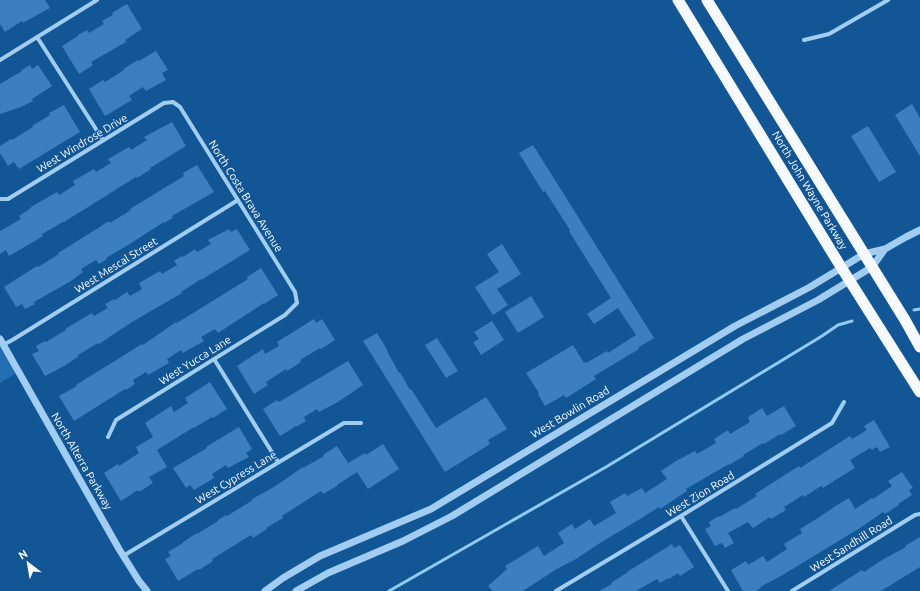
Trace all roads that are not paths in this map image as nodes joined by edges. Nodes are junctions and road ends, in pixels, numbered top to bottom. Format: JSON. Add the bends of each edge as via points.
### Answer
{"nodes":[{"id":1,"x":97,"y":0,"type":"edge"},
{"id":2,"x":678,"y":0,"type":"edge"},
{"id":3,"x":706,"y":0,"type":"edge"},
{"id":4,"x":888,"y":0,"type":"edge"},
{"id":5,"x":37,"y":37,"type":"junction"},
{"id":6,"x":804,"y":40,"type":"dead end"},
{"id":7,"x":0,"y":60,"type":"edge"},
{"id":8,"x":173,"y":102,"type":"joint"},
{"id":9,"x":103,"y":140,"type":"junction"},
{"id":10,"x":0,"y":199,"type":"edge"},
{"id":11,"x":238,"y":200,"type":"junction"},
{"id":12,"x":920,"y":230,"type":"edge"},
{"id":13,"x":885,"y":249,"type":"junction"},
{"id":14,"x":864,"y":254,"type":"junction"},
{"id":15,"x":842,"y":267,"type":"junction"},
{"id":16,"x":872,"y":267,"type":"junction"},
{"id":17,"x":850,"y":280,"type":"junction"},
{"id":18,"x":297,"y":303,"type":"joint"},
{"id":19,"x":2,"y":342,"type":"edge"},
{"id":20,"x":920,"y":347,"type":"edge"},
{"id":21,"x":214,"y":359,"type":"junction"},
{"id":22,"x":920,"y":392,"type":"edge"},
{"id":23,"x":844,"y":402,"type":"dead end"},
{"id":24,"x":361,"y":423,"type":"dead end"},
{"id":25,"x":108,"y":438,"type":"dead end"},
{"id":26,"x":278,"y":462,"type":"junction"},
{"id":27,"x":920,"y":514,"type":"edge"},
{"id":28,"x":681,"y":516,"type":"junction"},
{"id":29,"x":123,"y":556,"type":"junction"},
{"id":30,"x":148,"y":591,"type":"edge"},
{"id":31,"x":265,"y":591,"type":"edge"},
{"id":32,"x":296,"y":591,"type":"edge"},
{"id":33,"x":556,"y":591,"type":"edge"},
{"id":34,"x":728,"y":591,"type":"edge"},
{"id":35,"x":792,"y":591,"type":"edge"}],
"edges":[{"from":1,"to":5,"type":"street"},
{"from":2,"to":15,"type":"highway","name":"North John Wayne Parkway"},
{"from":3,"to":14,"type":"highway","name":"North John Wayne Parkway"},
{"from":4,"to":6,"type":"street","via":[[829,34]]},
{"from":5,"to":7,"type":"street"},
{"from":5,"to":9,"type":"street"},
{"from":8,"to":9,"type":"street","name":"West Windrose Drive","via":[[164,103]]},
{"from":8,"to":11,"type":"street","name":"North Costa Brava Avenue","via":[[180,107]]},
{"from":9,"to":10,"type":"street","name":"West Windrose Drive","via":[[8,199]]},
{"from":11,"to":18,"type":"street","name":"North Costa Brava Avenue","via":[[295,292]]},
{"from":11,"to":19,"type":"street","name":"West Mescal Street","via":[[14,339]]},
{"from":12,"to":13,"type":"street","name":"West Bowlin Road"},
{"from":13,"to":14,"type":"street","name":"West Bowlin Road"},
{"from":13,"to":16,"type":"street","name":"West Bowlin Road"},
{"from":14,"to":15,"type":"street","name":"West Bowlin Road"},
{"from":14,"to":16,"type":"highway","name":"North John Wayne Parkway"},
{"from":15,"to":17,"type":"highway","name":"North John Wayne Parkway"},
{"from":15,"to":31,"type":"street","name":"West Bowlin Road","via":[[810,287],[735,326],[431,509],[320,556]]},
{"from":16,"to":17,"type":"street","name":"West Bowlin Road"},
{"from":16,"to":20,"type":"highway","name":"North John Wayne Parkway"},
{"from":17,"to":22,"type":"highway","name":"North John Wayne Parkway"},
{"from":17,"to":32,"type":"street","name":"West Bowlin Road","via":[[818,300],[743,339],[452,516],[404,542],[328,573]]},
{"from":18,"to":21,"type":"street","name":"West Yucca Lane","via":[[285,315]]},
{"from":19,"to":29,"type":"street","name":"North Alterra Parkway"},
{"from":21,"to":25,"type":"street","name":"West Yucca Lane","via":[[116,420]]},
{"from":21,"to":26,"type":"street"},
{"from":23,"to":28,"type":"street","name":"West Zion Road","via":[[832,423]]},
{"from":24,"to":26,"type":"street","name":"West Cypress Lane","via":[[344,423]]},
{"from":26,"to":29,"type":"street","name":"West Cypress Lane"},
{"from":27,"to":35,"type":"street","name":"West Sandhill Road"},
{"from":28,"to":33,"type":"street","name":"West Zion Road"},
{"from":28,"to":34,"type":"street"},
{"from":29,"to":30,"type":"street","name":"North Alterra Parkway"}]}
